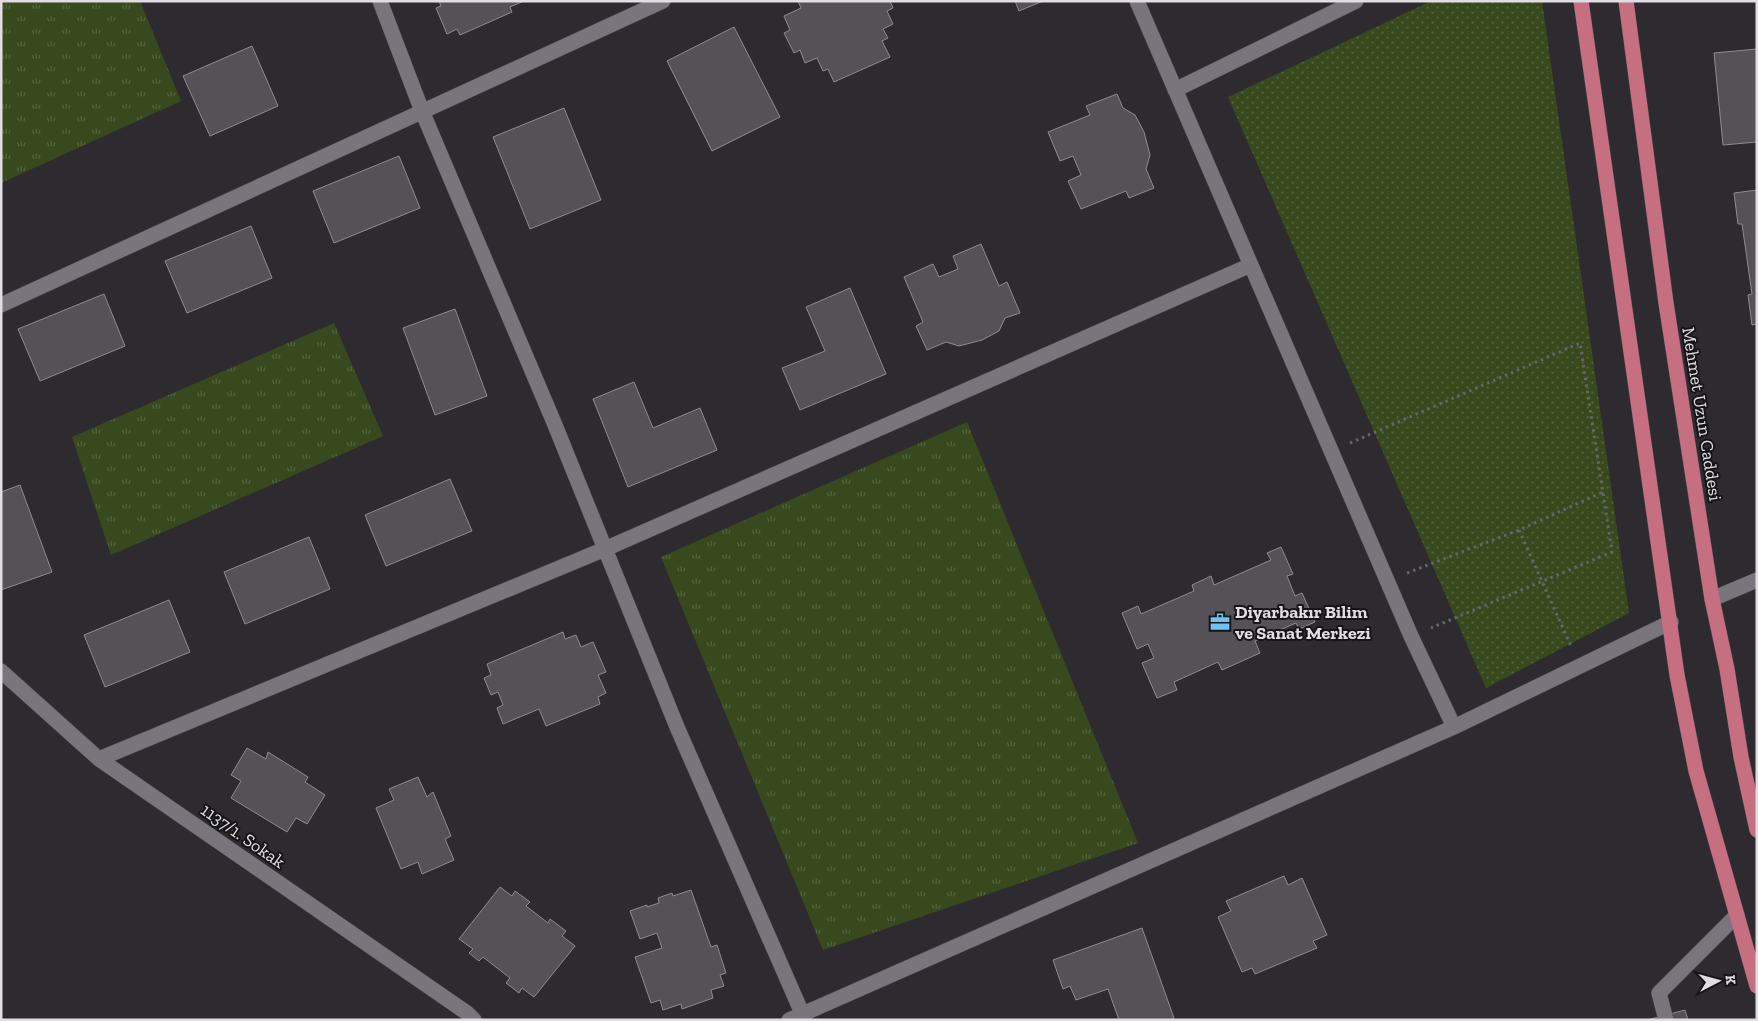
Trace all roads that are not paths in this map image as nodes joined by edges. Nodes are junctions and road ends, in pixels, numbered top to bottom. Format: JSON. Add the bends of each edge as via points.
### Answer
{"nodes":[{"id":1,"x":380,"y":1,"type":"edge"},
{"id":2,"x":663,"y":1,"type":"edge"},
{"id":3,"x":1137,"y":1,"type":"edge"},
{"id":4,"x":1356,"y":1,"type":"edge"},
{"id":5,"x":1581,"y":1,"type":"edge"},
{"id":6,"x":1626,"y":1,"type":"edge"},
{"id":7,"x":1175,"y":90,"type":"junction"},
{"id":8,"x":422,"y":111,"type":"junction"},
{"id":9,"x":1251,"y":265,"type":"junction"},
{"id":10,"x":1,"y":305,"type":"edge"},
{"id":11,"x":605,"y":549,"type":"junction"},
{"id":12,"x":1757,"y":580,"type":"edge"},
{"id":13,"x":1712,"y":598,"type":"junction"},
{"id":14,"x":1671,"y":622,"type":"junction"},
{"id":15,"x":1,"y":671,"type":"edge"},
{"id":16,"x":1454,"y":727,"type":"junction"},
{"id":17,"x":99,"y":759,"type":"junction"},
{"id":18,"x":1757,"y":830,"type":"edge"},
{"id":19,"x":1737,"y":915,"type":"junction"},
{"id":20,"x":1757,"y":986,"type":"edge"},
{"id":21,"x":799,"y":1018,"type":"edge"},
{"id":22,"x":474,"y":1020,"type":"edge"},
{"id":23,"x":1666,"y":1020,"type":"edge"}],
"edges":[{"from":1,"to":8,"type":"street"},
{"from":2,"to":8,"type":"street"},
{"from":3,"to":7,"type":"street"},
{"from":4,"to":7,"type":"street"},
{"from":5,"to":14,"type":"main road"},
{"from":6,"to":13,"type":"main road","name":"Mehmet Uzun Caddesi","via":[[1666,303]]},
{"from":7,"to":9,"type":"street"},
{"from":8,"to":10,"type":"street"},
{"from":8,"to":11,"type":"street"},
{"from":9,"to":11,"type":"street"},
{"from":9,"to":16,"type":"street","via":[[1411,636]]},
{"from":11,"to":17,"type":"street"},
{"from":11,"to":21,"type":"street"},
{"from":12,"to":13,"type":"street"},
{"from":13,"to":18,"type":"main road","name":"Mehmet Uzun Caddesi"},
{"from":14,"to":16,"type":"street"},
{"from":14,"to":19,"type":"main road","via":[[1677,675],[1696,771]]},
{"from":15,"to":17,"type":"street","name":"1137/1. Sokak"},
{"from":16,"to":21,"type":"street"},
{"from":17,"to":22,"type":"street","name":"1137/1. Sokak"},
{"from":19,"to":20,"type":"main road"},
{"from":19,"to":23,"type":"street","via":[[1659,993]]}]}
